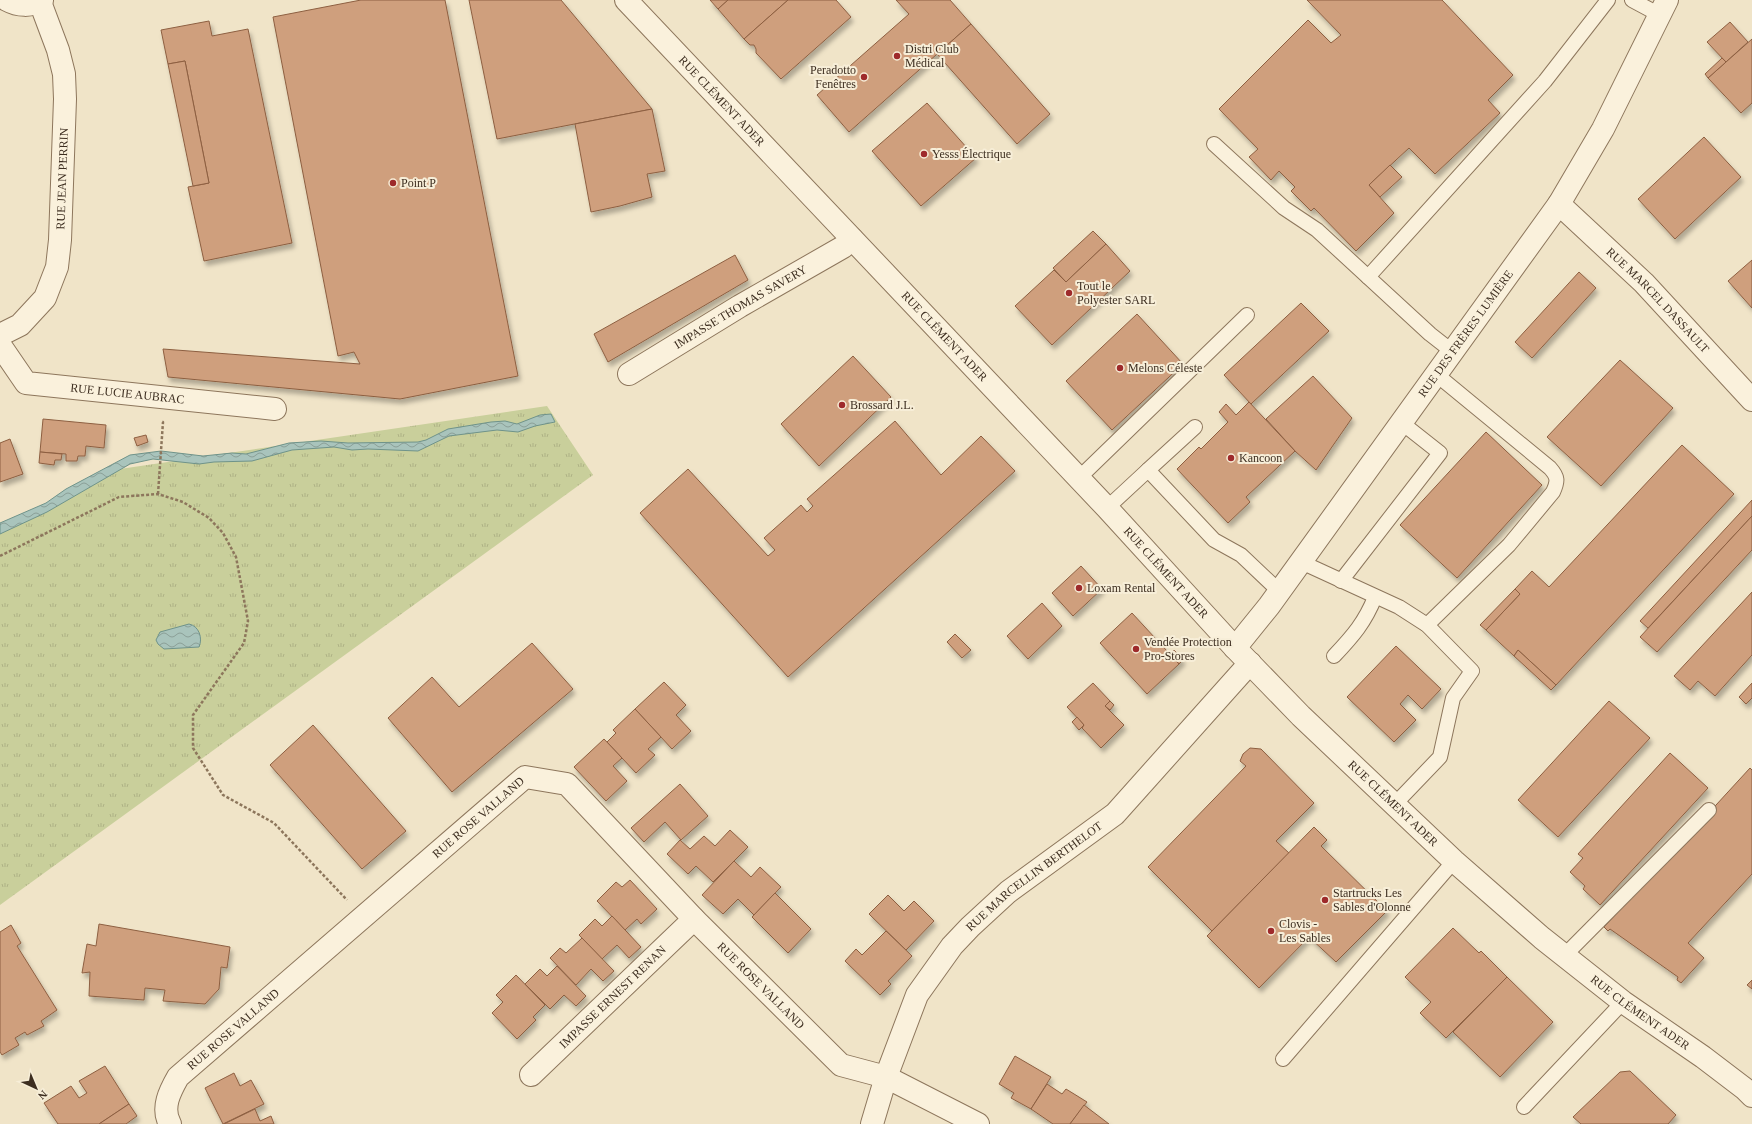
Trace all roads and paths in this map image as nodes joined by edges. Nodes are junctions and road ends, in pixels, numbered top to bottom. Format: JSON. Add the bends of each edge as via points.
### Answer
{"nodes":[{"id":1,"x":7,"y":0,"type":"edge"},
{"id":2,"x":626,"y":0,"type":"edge"},
{"id":3,"x":1608,"y":0,"type":"edge"},
{"id":4,"x":1632,"y":0,"type":"edge"},
{"id":5,"x":41,"y":1,"type":"edge"},
{"id":6,"x":1663,"y":8,"type":"edge"},
{"id":7,"x":1214,"y":144,"type":"dead end"},
{"id":8,"x":1559,"y":204,"type":"junction"},
{"id":9,"x":852,"y":239,"type":"junction"},
{"id":10,"x":1368,"y":277,"type":"junction"},
{"id":11,"x":1247,"y":315,"type":"dead end"},
{"id":12,"x":0,"y":335,"type":"edge"},
{"id":13,"x":0,"y":345,"type":"edge"},
{"id":14,"x":1453,"y":352,"type":"junction"},
{"id":15,"x":629,"y":374,"type":"dead end"},
{"id":16,"x":1437,"y":375,"type":"junction"},
{"id":17,"x":1752,"y":400,"type":"edge"},
{"id":18,"x":275,"y":409,"type":"dead end"},
{"id":19,"x":1402,"y":423,"type":"junction"},
{"id":20,"x":1195,"y":427,"type":"dead end"},
{"id":21,"x":162,"y":444,"type":"dead end"},
{"id":22,"x":1148,"y":470,"type":"junction"},
{"id":23,"x":1079,"y":478,"type":"junction"},
{"id":24,"x":158,"y":494,"type":"junction"},
{"id":25,"x":1107,"y":508,"type":"junction"},
{"id":26,"x":0,"y":556,"type":"edge"},
{"id":27,"x":1301,"y":562,"type":"junction"},
{"id":28,"x":1340,"y":581,"type":"junction"},
{"id":29,"x":1280,"y":592,"type":"junction"},
{"id":30,"x":1375,"y":596,"type":"junction"},
{"id":31,"x":1427,"y":625,"type":"junction"},
{"id":32,"x":1242,"y":656,"type":"junction"},
{"id":33,"x":1334,"y":656,"type":"dead end"},
{"id":34,"x":1395,"y":804,"type":"junction"},
{"id":35,"x":1709,"y":810,"type":"dead end"},
{"id":36,"x":1454,"y":861,"type":"junction"},
{"id":37,"x":363,"y":917,"type":"junction"},
{"id":38,"x":694,"y":919,"type":"junction"},
{"id":39,"x":1564,"y":956,"type":"junction"},
{"id":40,"x":1623,"y":1002,"type":"junction"},
{"id":41,"x":1283,"y":1059,"type":"dead end"},
{"id":42,"x":531,"y":1075,"type":"dead end"},
{"id":43,"x":886,"y":1077,"type":"junction"},
{"id":44,"x":1750,"y":1089,"type":"edge"},
{"id":45,"x":1524,"y":1107,"type":"dead end"},
{"id":46,"x":170,"y":1124,"type":"edge"},
{"id":47,"x":872,"y":1124,"type":"edge"},
{"id":48,"x":978,"y":1124,"type":"edge"}],
"edges":[{"from":1,"to":5,"type":"street","via":[[19,5]]},
{"from":2,"to":9,"type":"street","name":"RUE CLÉMENT ADER"},
{"from":3,"to":10,"type":"lane","via":[[1545,81]]},
{"from":4,"to":6,"type":"lane"},
{"from":5,"to":12,"type":"street","name":"RUE JEAN PERRIN","via":[[64,74],[57,267],[45,298],[20,325]]},
{"from":6,"to":8,"type":"street","name":"RUE DES FRÈRES LUMIÈRE","via":[[1603,129]]},
{"from":7,"to":10,"type":"lane","via":[[1284,208],[1317,230]]},
{"from":8,"to":14,"type":"street","name":"RUE DES FRÈRES LUMIÈRE"},
{"from":8,"to":17,"type":"street","name":"RUE MARCEL DASSAULT","via":[[1644,283]]},
{"from":9,"to":15,"type":"street","name":"IMPASSE THOMAS SAVERY","via":[[843,248],[740,306]]},
{"from":9,"to":23,"type":"street","name":"RUE CLÉMENT ADER"},
{"from":10,"to":14,"type":"lane"},
{"from":11,"to":23,"type":"lane"},
{"from":13,"to":18,"type":"street","name":"RUE LUCIE AUBRAC","via":[[26,383]]},
{"from":14,"to":16,"type":"street","name":"RUE DES FRÈRES LUMIÈRE"},
{"from":16,"to":19,"type":"street","name":"RUE DES FRÈRES LUMIÈRE"},
{"from":16,"to":31,"type":"lane","via":[[1550,468],[1557,483],[1553,492],[1509,544]]},
{"from":19,"to":27,"type":"street","name":"RUE DES FRÈRES LUMIÈRE"},
{"from":19,"to":28,"type":"lane","via":[[1440,453]]},
{"from":20,"to":22,"type":"lane"},
{"from":21,"to":24,"type":"path"},
{"from":22,"to":25,"type":"lane"},
{"from":22,"to":29,"type":"lane","via":[[1214,540],[1241,555]]},
{"from":23,"to":25,"type":"street","name":"RUE CLÉMENT ADER"},
{"from":24,"to":26,"type":"path","via":[[119,497]]},
{"from":24,"to":37,"type":"path","via":[[183,502],[210,518],[223,533],[236,557],[248,615],[244,643],[193,715],[193,748],[223,795],[274,823]]},
{"from":25,"to":32,"type":"street","name":"RUE CLÉMENT ADER"},
{"from":27,"to":28,"type":"lane"},
{"from":27,"to":29,"type":"street","name":"RUE DES FRÈRES LUMIÈRE"},
{"from":28,"to":30,"type":"lane"},
{"from":29,"to":32,"type":"street","name":"RUE DES FRÈRES LUMIÈRE"},
{"from":30,"to":31,"type":"lane"},
{"from":30,"to":33,"type":"lane","via":[[1368,615],[1356,633]]},
{"from":31,"to":34,"type":"lane","via":[[1472,671],[1453,698],[1440,757]]},
{"from":32,"to":34,"type":"street","name":"RUE CLÉMENT ADER","via":[[1301,716]]},
{"from":32,"to":43,"type":"street","name":"RUE MARCELLIN BERTHELOT","via":[[1138,791],[1115,814],[1008,892],[952,946],[917,995]]},
{"from":34,"to":36,"type":"street","name":"RUE CLÉMENT ADER"},
{"from":35,"to":39,"type":"lane"},
{"from":36,"to":39,"type":"street","name":"RUE CLÉMENT ADER"},
{"from":36,"to":41,"type":"lane"},
{"from":37,"to":38,"type":"street","name":"RUE ROSE VALLAND","via":[[525,777],[567,784]]},
{"from":37,"to":46,"type":"street","name":"RUE ROSE VALLAND","via":[[178,1077],[168,1094],[166,1116]]},
{"from":38,"to":42,"type":"street","name":"IMPASSE ERNEST RENAN"},
{"from":38,"to":43,"type":"street","name":"RUE ROSE VALLAND","via":[[841,1065]]},
{"from":39,"to":40,"type":"street","name":"RUE CLÉMENT ADER"},
{"from":40,"to":44,"type":"street","name":"RUE CLÉMENT ADER"},
{"from":40,"to":45,"type":"lane"},
{"from":43,"to":47,"type":"street","name":"RUE MARCELLIN BERTHELOT"},
{"from":43,"to":48,"type":"street","name":"RUE ROSE VALLAND"}]}
